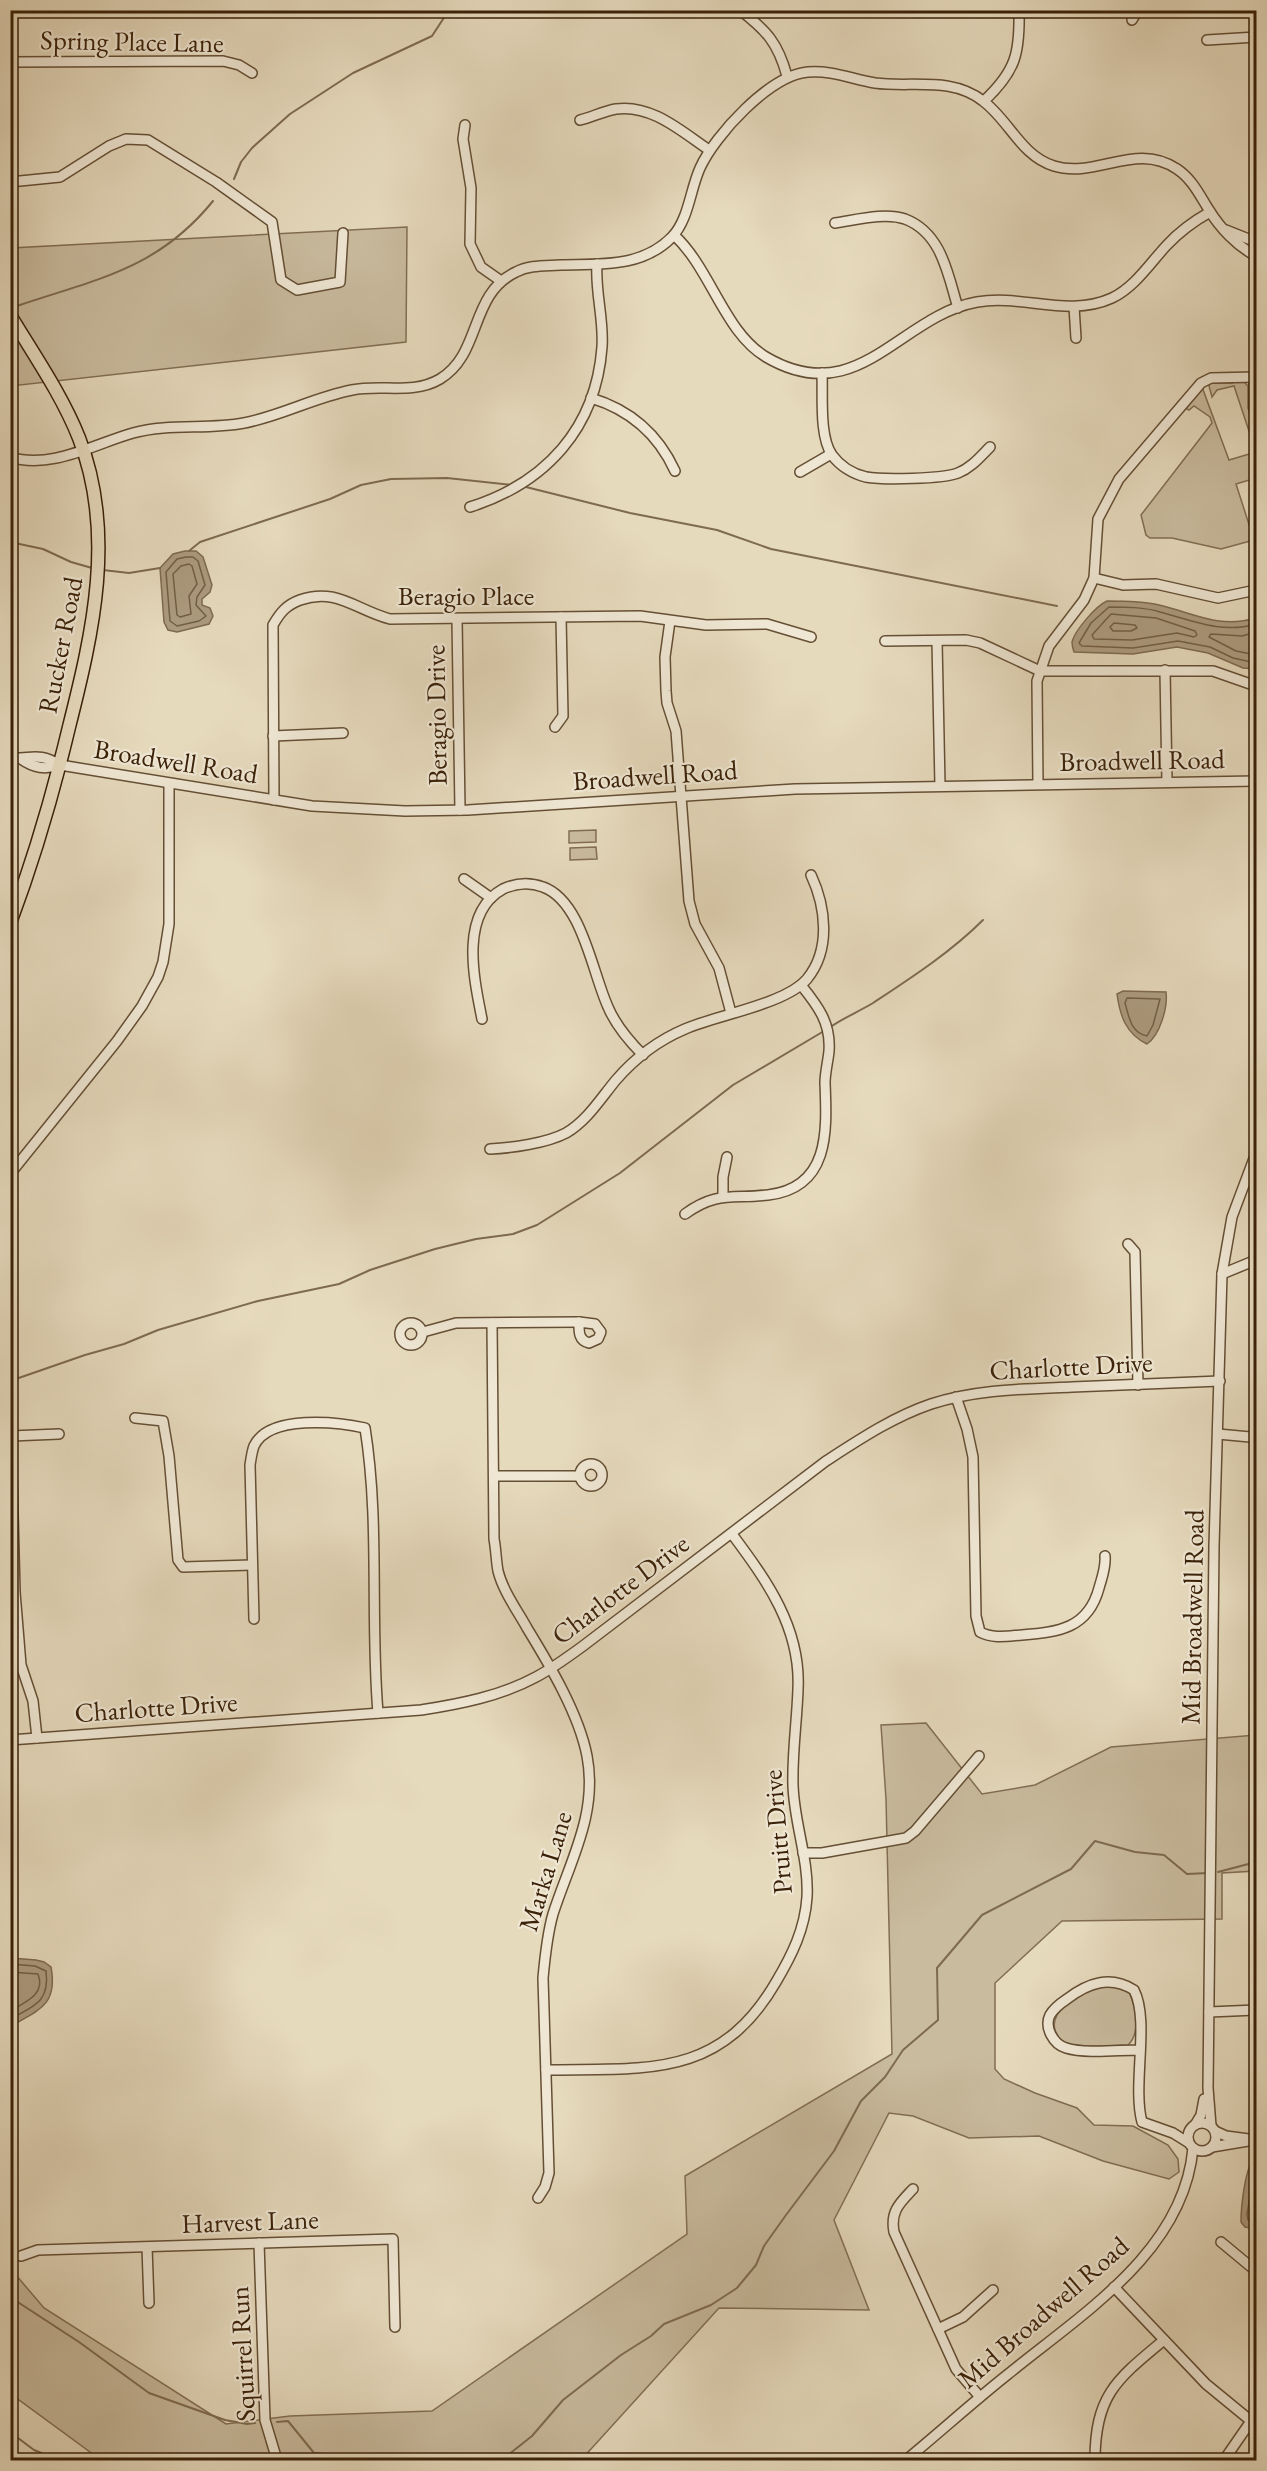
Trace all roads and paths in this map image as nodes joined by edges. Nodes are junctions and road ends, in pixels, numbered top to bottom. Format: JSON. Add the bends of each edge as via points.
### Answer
{"nodes":[{"id":1,"x":740,"y":10,"type":"edge"},
{"id":2,"x":1018,"y":10,"type":"edge"},
{"id":3,"x":1138,"y":10,"type":"edge"},
{"id":4,"x":1132,"y":20,"type":"dead end"},
{"id":5,"x":1257,"y":37,"type":"edge"},
{"id":6,"x":1207,"y":40,"type":"dead end"},
{"id":7,"x":10,"y":62,"type":"edge"},
{"id":8,"x":252,"y":73,"type":"dead end"},
{"id":9,"x":787,"y":76,"type":"junction"},
{"id":10,"x":984,"y":101,"type":"junction"},
{"id":11,"x":580,"y":120,"type":"dead end"},
{"id":12,"x":465,"y":125,"type":"dead end"},
{"id":13,"x":709,"y":150,"type":"junction"},
{"id":14,"x":10,"y":182,"type":"edge"},
{"id":15,"x":1210,"y":212,"type":"junction"},
{"id":16,"x":835,"y":223,"type":"dead end"},
{"id":17,"x":1226,"y":230,"type":"junction"},
{"id":18,"x":343,"y":233,"type":"dead end"},
{"id":19,"x":674,"y":236,"type":"junction"},
{"id":20,"x":1257,"y":242,"type":"edge"},
{"id":21,"x":1257,"y":255,"type":"edge"},
{"id":22,"x":597,"y":264,"type":"junction"},
{"id":23,"x":501,"y":281,"type":"junction"},
{"id":24,"x":1074,"y":307,"type":"junction"},
{"id":25,"x":958,"y":308,"type":"junction"},
{"id":26,"x":10,"y":315,"type":"edge"},
{"id":27,"x":1076,"y":338,"type":"dead end"},
{"id":28,"x":822,"y":374,"type":"junction"},
{"id":29,"x":1255,"y":377,"type":"edge"},
{"id":30,"x":591,"y":398,"type":"junction"},
{"id":31,"x":1257,"y":417,"type":"edge"},
{"id":32,"x":990,"y":447,"type":"dead end"},
{"id":33,"x":83,"y":449,"type":"junction"},
{"id":34,"x":831,"y":454,"type":"junction"},
{"id":35,"x":10,"y":457,"type":"edge"},
{"id":36,"x":675,"y":471,"type":"dead end"},
{"id":37,"x":800,"y":472,"type":"dead end"},
{"id":38,"x":470,"y":507,"type":"dead end"},
{"id":39,"x":1094,"y":578,"type":"junction"},
{"id":40,"x":1257,"y":590,"type":"edge"},
{"id":41,"x":561,"y":617,"type":"junction"},
{"id":42,"x":457,"y":619,"type":"junction"},
{"id":43,"x":670,"y":621,"type":"junction"},
{"id":44,"x":811,"y":637,"type":"dead end"},
{"id":45,"x":885,"y":641,"type":"dead end"},
{"id":46,"x":937,"y":641,"type":"junction"},
{"id":47,"x":1165,"y":670,"type":"junction"},
{"id":48,"x":1040,"y":672,"type":"junction"},
{"id":49,"x":1257,"y":686,"type":"edge"},
{"id":50,"x":555,"y":727,"type":"dead end"},
{"id":51,"x":343,"y":733,"type":"dead end"},
{"id":52,"x":273,"y":736,"type":"junction"},
{"id":53,"x":10,"y":759,"type":"edge"},
{"id":54,"x":60,"y":765,"type":"junction"},
{"id":55,"x":1257,"y":781,"type":"edge"},
{"id":56,"x":1167,"y":782,"type":"junction"},
{"id":57,"x":169,"y":784,"type":"junction"},
{"id":58,"x":1038,"y":784,"type":"junction"},
{"id":59,"x":940,"y":786,"type":"junction"},
{"id":60,"x":681,"y":796,"type":"junction"},
{"id":61,"x":274,"y":800,"type":"junction"},
{"id":62,"x":460,"y":810,"type":"junction"},
{"id":63,"x":811,"y":875,"type":"dead end"},
{"id":64,"x":464,"y":879,"type":"dead end"},
{"id":65,"x":491,"y":898,"type":"junction"},
{"id":66,"x":10,"y":923,"type":"edge"},
{"id":67,"x":801,"y":985,"type":"junction"},
{"id":68,"x":731,"y":1013,"type":"junction"},
{"id":69,"x":482,"y":1018,"type":"dead end"},
{"id":70,"x":643,"y":1055,"type":"junction"},
{"id":71,"x":490,"y":1149,"type":"dead end"},
{"id":72,"x":1257,"y":1153,"type":"edge"},
{"id":73,"x":727,"y":1157,"type":"dead end"},
{"id":74,"x":10,"y":1174,"type":"edge"},
{"id":75,"x":723,"y":1197,"type":"junction"},
{"id":76,"x":685,"y":1214,"type":"dead end"},
{"id":77,"x":1128,"y":1244,"type":"dead end"},
{"id":78,"x":1257,"y":1260,"type":"edge"},
{"id":79,"x":1222,"y":1274,"type":"junction"},
{"id":80,"x":579,"y":1322,"type":"dead end"},
{"id":81,"x":492,"y":1323,"type":"junction"},
{"id":82,"x":423,"y":1332,"type":"dead end"},
{"id":83,"x":1220,"y":1381,"type":"junction"},
{"id":84,"x":1138,"y":1384,"type":"junction"},
{"id":85,"x":956,"y":1397,"type":"junction"},
{"id":86,"x":135,"y":1418,"type":"dead end"},
{"id":87,"x":59,"y":1434,"type":"dead end"},
{"id":88,"x":1218,"y":1434,"type":"junction"},
{"id":89,"x":1257,"y":1441,"type":"edge"},
{"id":90,"x":494,"y":1476,"type":"junction"},
{"id":91,"x":580,"y":1476,"type":"dead end"},
{"id":92,"x":732,"y":1534,"type":"junction"},
{"id":93,"x":1105,"y":1556,"type":"dead end"},
{"id":94,"x":252,"y":1565,"type":"junction"},
{"id":95,"x":13,"y":1592,"type":"edge"},
{"id":96,"x":254,"y":1619,"type":"dead end"},
{"id":97,"x":549,"y":1669,"type":"junction"},
{"id":98,"x":378,"y":1713,"type":"junction"},
{"id":99,"x":37,"y":1738,"type":"junction"},
{"id":100,"x":10,"y":1740,"type":"edge"},
{"id":101,"x":979,"y":1756,"type":"dead end"},
{"id":102,"x":803,"y":1853,"type":"junction"},
{"id":103,"x":1257,"y":2010,"type":"edge"},
{"id":104,"x":1209,"y":2012,"type":"junction"},
{"id":105,"x":1139,"y":2050,"type":"junction"},
{"id":106,"x":546,"y":2070,"type":"junction"},
{"id":107,"x":1208,"y":2088,"type":"junction"},
{"id":108,"x":1193,"y":2127,"type":"junction"},
{"id":109,"x":1213,"y":2129,"type":"junction"},
{"id":110,"x":1173,"y":2133,"type":"junction"},
{"id":111,"x":1254,"y":2140,"type":"edge"},
{"id":112,"x":1191,"y":2145,"type":"junction"},
{"id":113,"x":1208,"y":2149,"type":"junction"},
{"id":114,"x":1187,"y":2180,"type":"junction"},
{"id":115,"x":914,"y":2189,"type":"dead end"},
{"id":116,"x":538,"y":2198,"type":"dead end"},
{"id":117,"x":1221,"y":2242,"type":"dead end"},
{"id":118,"x":259,"y":2243,"type":"junction"},
{"id":119,"x":147,"y":2247,"type":"junction"},
{"id":120,"x":21,"y":2256,"type":"dead end"},
{"id":121,"x":1257,"y":2271,"type":"edge"},
{"id":122,"x":1114,"y":2287,"type":"junction"},
{"id":123,"x":993,"y":2290,"type":"dead end"},
{"id":124,"x":149,"y":2303,"type":"dead end"},
{"id":125,"x":395,"y":2327,"type":"dead end"},
{"id":126,"x":938,"y":2329,"type":"junction"},
{"id":127,"x":1164,"y":2340,"type":"junction"},
{"id":128,"x":980,"y":2397,"type":"junction"},
{"id":129,"x":1254,"y":2423,"type":"edge"},
{"id":130,"x":277,"y":2460,"type":"edge"},
{"id":131,"x":906,"y":2460,"type":"edge"},
{"id":132,"x":1095,"y":2460,"type":"edge"},
{"id":133,"x":1224,"y":2460,"type":"edge"}],
"edges":[{"from":1,"to":9,"type":"street","via":[[773,41]]},
{"from":2,"to":10,"type":"street","via":[[1020,41],[1013,66]]},
{"from":3,"to":4,"type":"street"},
{"from":5,"to":6,"type":"street"},
{"from":7,"to":8,"type":"street","name":"Spring Place Lane","via":[[223,61]]},
{"from":9,"to":10,"type":"street","via":[[818,71],[880,83],[939,84]]},
{"from":9,"to":13,"type":"street","via":[[756,99]]},
{"from":10,"to":15,"type":"street","via":[[1029,152],[1045,163],[1076,170],[1130,157],[1158,159],[1188,177]]},
{"from":11,"to":13,"type":"street","via":[[614,109],[640,110],[664,120]]},
{"from":12,"to":23,"type":"street","via":[[463,139],[471,188],[470,244],[481,267]]},
{"from":13,"to":19,"type":"street"},
{"from":14,"to":18,"type":"street","via":[[60,177],[109,146],[126,140],[148,140],[272,222],[281,280],[297,290],[340,282]]},
{"from":15,"to":17,"type":"street"},
{"from":15,"to":24,"type":"street","via":[[1168,244],[1128,289],[1101,302]]},
{"from":16,"to":25,"type":"street","via":[[888,217],[905,219],[922,229],[942,254]]},
{"from":17,"to":20,"type":"street"},
{"from":17,"to":21,"type":"street","via":[[1239,245]]},
{"from":19,"to":22,"type":"street","via":[[638,259]]},
{"from":19,"to":28,"type":"street","via":[[697,260],[749,344],[785,366]]},
{"from":22,"to":23,"type":"street","via":[[535,266]]},
{"from":22,"to":30,"type":"street","via":[[602,345]]},
{"from":23,"to":33,"type":"street","via":[[484,302],[460,360],[447,374],[429,384],[354,390],[246,423],[150,429]]},
{"from":24,"to":25,"type":"street","via":[[1004,301]]},
{"from":24,"to":27,"type":"street"},
{"from":25,"to":28,"type":"street","via":[[875,358]]},
{"from":26,"to":33,"type":"main road","name":"Rucker Road","via":[[65,409]]},
{"from":28,"to":34,"type":"street","via":[[825,434]]},
{"from":29,"to":31,"type":"street"},
{"from":29,"to":39,"type":"street","via":[[1211,378],[1201,383],[1119,479],[1098,519]]},
{"from":30,"to":36,"type":"street","via":[[618,408],[642,424],[661,444]]},
{"from":30,"to":38,"type":"street","via":[[570,439],[549,464],[512,490]]},
{"from":32,"to":34,"type":"street","via":[[967,469],[955,474],[903,477],[866,477],[841,465]]},
{"from":33,"to":35,"type":"street","via":[[37,462]]},
{"from":33,"to":54,"type":"main road","name":"Rucker Road","via":[[98,526],[98,590]]},
{"from":34,"to":37,"type":"street"},
{"from":39,"to":40,"type":"street","via":[[1123,585],[1156,584],[1218,598]]},
{"from":39,"to":48,"type":"street","via":[[1084,600],[1049,646]]},
{"from":41,"to":42,"type":"street","name":"Beragio Place"},
{"from":41,"to":43,"type":"street","name":"Beragio Place","via":[[640,616]]},
{"from":41,"to":50,"type":"street","via":[[562,716]]},
{"from":42,"to":52,"type":"street","name":"Beragio Place","via":[[390,619],[336,597],[316,594],[296,601],[281,611],[273,625]]},
{"from":42,"to":62,"type":"street","name":"Beragio Drive"},
{"from":43,"to":44,"type":"street","name":"Beragio Place","via":[[767,624]]},
{"from":43,"to":60,"type":"street","via":[[666,691],[676,731]]},
{"from":45,"to":46,"type":"street"},
{"from":46,"to":48,"type":"street","via":[[980,643]]},
{"from":46,"to":59,"type":"street"},
{"from":47,"to":48,"type":"street"},
{"from":47,"to":49,"type":"street","via":[[1213,670]]},
{"from":47,"to":56,"type":"street"},
{"from":48,"to":58,"type":"street"},
{"from":51,"to":52,"type":"street"},
{"from":52,"to":61,"type":"street","name":"Beragio Place"},
{"from":53,"to":54,"type":"street","name":"Broadwell Road","via":[[47,769]]},
{"from":54,"to":57,"type":"street","name":"Broadwell Road"},
{"from":54,"to":66,"type":"main road","name":"Rucker Road"},
{"from":55,"to":56,"type":"street","name":"Broadwell Road"},
{"from":56,"to":58,"type":"street","name":"Broadwell Road"},
{"from":57,"to":61,"type":"street","name":"Broadwell Road"},
{"from":57,"to":74,"type":"street","via":[[169,924],[158,977],[117,1041]]},
{"from":58,"to":59,"type":"street","name":"Broadwell Road"},
{"from":59,"to":60,"type":"street","name":"Broadwell Road"},
{"from":60,"to":62,"type":"street","name":"Broadwell Road"},
{"from":60,"to":68,"type":"street","via":[[689,901],[695,924],[719,968]]},
{"from":61,"to":62,"type":"street","name":"Broadwell Road","via":[[359,810]]},
{"from":63,"to":67,"type":"street","via":[[819,892],[824,937],[819,959]]},
{"from":64,"to":65,"type":"street"},
{"from":65,"to":69,"type":"street","via":[[478,916],[473,938]]},
{"from":65,"to":70,"type":"street","via":[[521,884],[543,887],[562,899],[574,917],[613,1018]]},
{"from":67,"to":68,"type":"street"},
{"from":67,"to":75,"type":"street","via":[[821,1009],[829,1042],[825,1074],[827,1125],[820,1157],[809,1177],[790,1189],[769,1195]]},
{"from":68,"to":70,"type":"street","via":[[678,1032]]},
{"from":70,"to":71,"type":"street","via":[[566,1133]]},
{"from":72,"to":79,"type":"street","name":"Mid Broadwell Road","via":[[1232,1217]]},
{"from":73,"to":75,"type":"street"},
{"from":75,"to":76,"type":"street","via":[[699,1204]]},
{"from":77,"to":84,"type":"street","via":[[1135,1252]]},
{"from":78,"to":79,"type":"street"},
{"from":79,"to":83,"type":"street","name":"Mid Broadwell Road"},
{"from":80,"to":81,"type":"street"},
{"from":81,"to":82,"type":"street","via":[[456,1323]]},
{"from":81,"to":90,"type":"street","name":"Marka Lane"},
{"from":83,"to":84,"type":"street","name":"Charlotte Drive"},
{"from":83,"to":88,"type":"street","name":"Mid Broadwell Road"},
{"from":84,"to":85,"type":"street","name":"Charlotte Drive"},
{"from":85,"to":92,"type":"street","name":"Charlotte Drive","via":[[908,1413],[864,1436]]},
{"from":85,"to":93,"type":"street","via":[[973,1457],[976,1616],[980,1632],[994,1637],[1046,1633],[1075,1623],[1093,1605],[1106,1566]]},
{"from":86,"to":94,"type":"street","via":[[163,1421],[170,1456],[177,1560],[183,1567]]},
{"from":87,"to":95,"type":"street","via":[[11,1436]]},
{"from":88,"to":89,"type":"street"},
{"from":88,"to":104,"type":"street","name":"Mid Broadwell Road"},
{"from":90,"to":91,"type":"street"},
{"from":90,"to":97,"type":"street","name":"Marka Lane","via":[[498,1572]]},
{"from":92,"to":97,"type":"street","name":"Charlotte Drive"},
{"from":92,"to":102,"type":"street","name":"Pruitt Drive","via":[[772,1591],[786,1618],[793,1644],[798,1687],[793,1786]]},
{"from":94,"to":96,"type":"street"},
{"from":94,"to":98,"type":"street","via":[[250,1465],[254,1446],[262,1435],[294,1424],[341,1423],[365,1428],[372,1469]]},
{"from":95,"to":99,"type":"street","via":[[21,1665],[33,1701]]},
{"from":97,"to":98,"type":"street","name":"Charlotte Drive","via":[[515,1686],[453,1705]]},
{"from":97,"to":106,"type":"street","name":"Marka Lane","via":[[580,1728],[590,1786],[584,1831],[554,1912],[546,1946]]},
{"from":98,"to":99,"type":"street","name":"Charlotte Drive"},
{"from":99,"to":100,"type":"street","name":"Charlotte Drive"},
{"from":101,"to":102,"type":"street","via":[[906,1838]]},
{"from":102,"to":106,"type":"street","name":"Pruitt Drive","via":[[807,1897],[798,1940],[766,2000],[736,2033],[703,2054],[669,2065]]},
{"from":103,"to":104,"type":"street"},
{"from":104,"to":107,"type":"street","name":"Mid Broadwell Road"},
{"from":105,"to":105,"type":"street","via":[[1140,2004],[1134,1990],[1127,1986],[1089,1984],[1050,2014],[1049,2029],[1063,2048]]},
{"from":105,"to":110,"type":"street","via":[[1138,2109],[1142,2122]]},
{"from":106,"to":116,"type":"street","name":"Marka Lane","via":[[549,2173]]},
{"from":107,"to":108,"type":"street","name":"Mid Broadwell Road","via":[[1201,2115]]},
{"from":107,"to":109,"type":"street","name":"Mid Broadwell Road"},
{"from":108,"to":109,"type":"street","via":[[1204,2123]]},
{"from":108,"to":110,"type":"street"},
{"from":108,"to":112,"type":"street","via":[[1188,2136]]},
{"from":109,"to":111,"type":"street","via":[[1226,2136]]},
{"from":109,"to":113,"type":"street","via":[[1216,2140]]},
{"from":110,"to":112,"type":"street"},
{"from":111,"to":113,"type":"street"},
{"from":112,"to":113,"type":"street"},
{"from":112,"to":114,"type":"street","name":"Mid Broadwell Road"},
{"from":113,"to":114,"type":"street","name":"Mid Broadwell Road"},
{"from":114,"to":122,"type":"street","name":"Mid Broadwell Road","via":[[1179,2202],[1150,2249]]},
{"from":115,"to":126,"type":"street","via":[[894,2209],[892,2221]]},
{"from":117,"to":121,"type":"street"},
{"from":118,"to":119,"type":"street","name":"Harvest Lane"},
{"from":118,"to":125,"type":"street","name":"Harvest Lane","via":[[393,2239]]},
{"from":118,"to":130,"type":"street","name":"Squirrel Run","via":[[265,2420]]},
{"from":119,"to":120,"type":"street","name":"Harvest Lane","via":[[38,2250]]},
{"from":119,"to":124,"type":"street"},
{"from":122,"to":127,"type":"street"},
{"from":122,"to":128,"type":"street","name":"Mid Broadwell Road"},
{"from":123,"to":126,"type":"street","via":[[963,2317]]},
{"from":126,"to":128,"type":"street","via":[[956,2369]]},
{"from":127,"to":129,"type":"street","via":[[1206,2384]]},
{"from":127,"to":132,"type":"street","via":[[1114,2385],[1097,2427]]},
{"from":128,"to":131,"type":"street","name":"Mid Broadwell Road"},
{"from":129,"to":133,"type":"street"}]}
